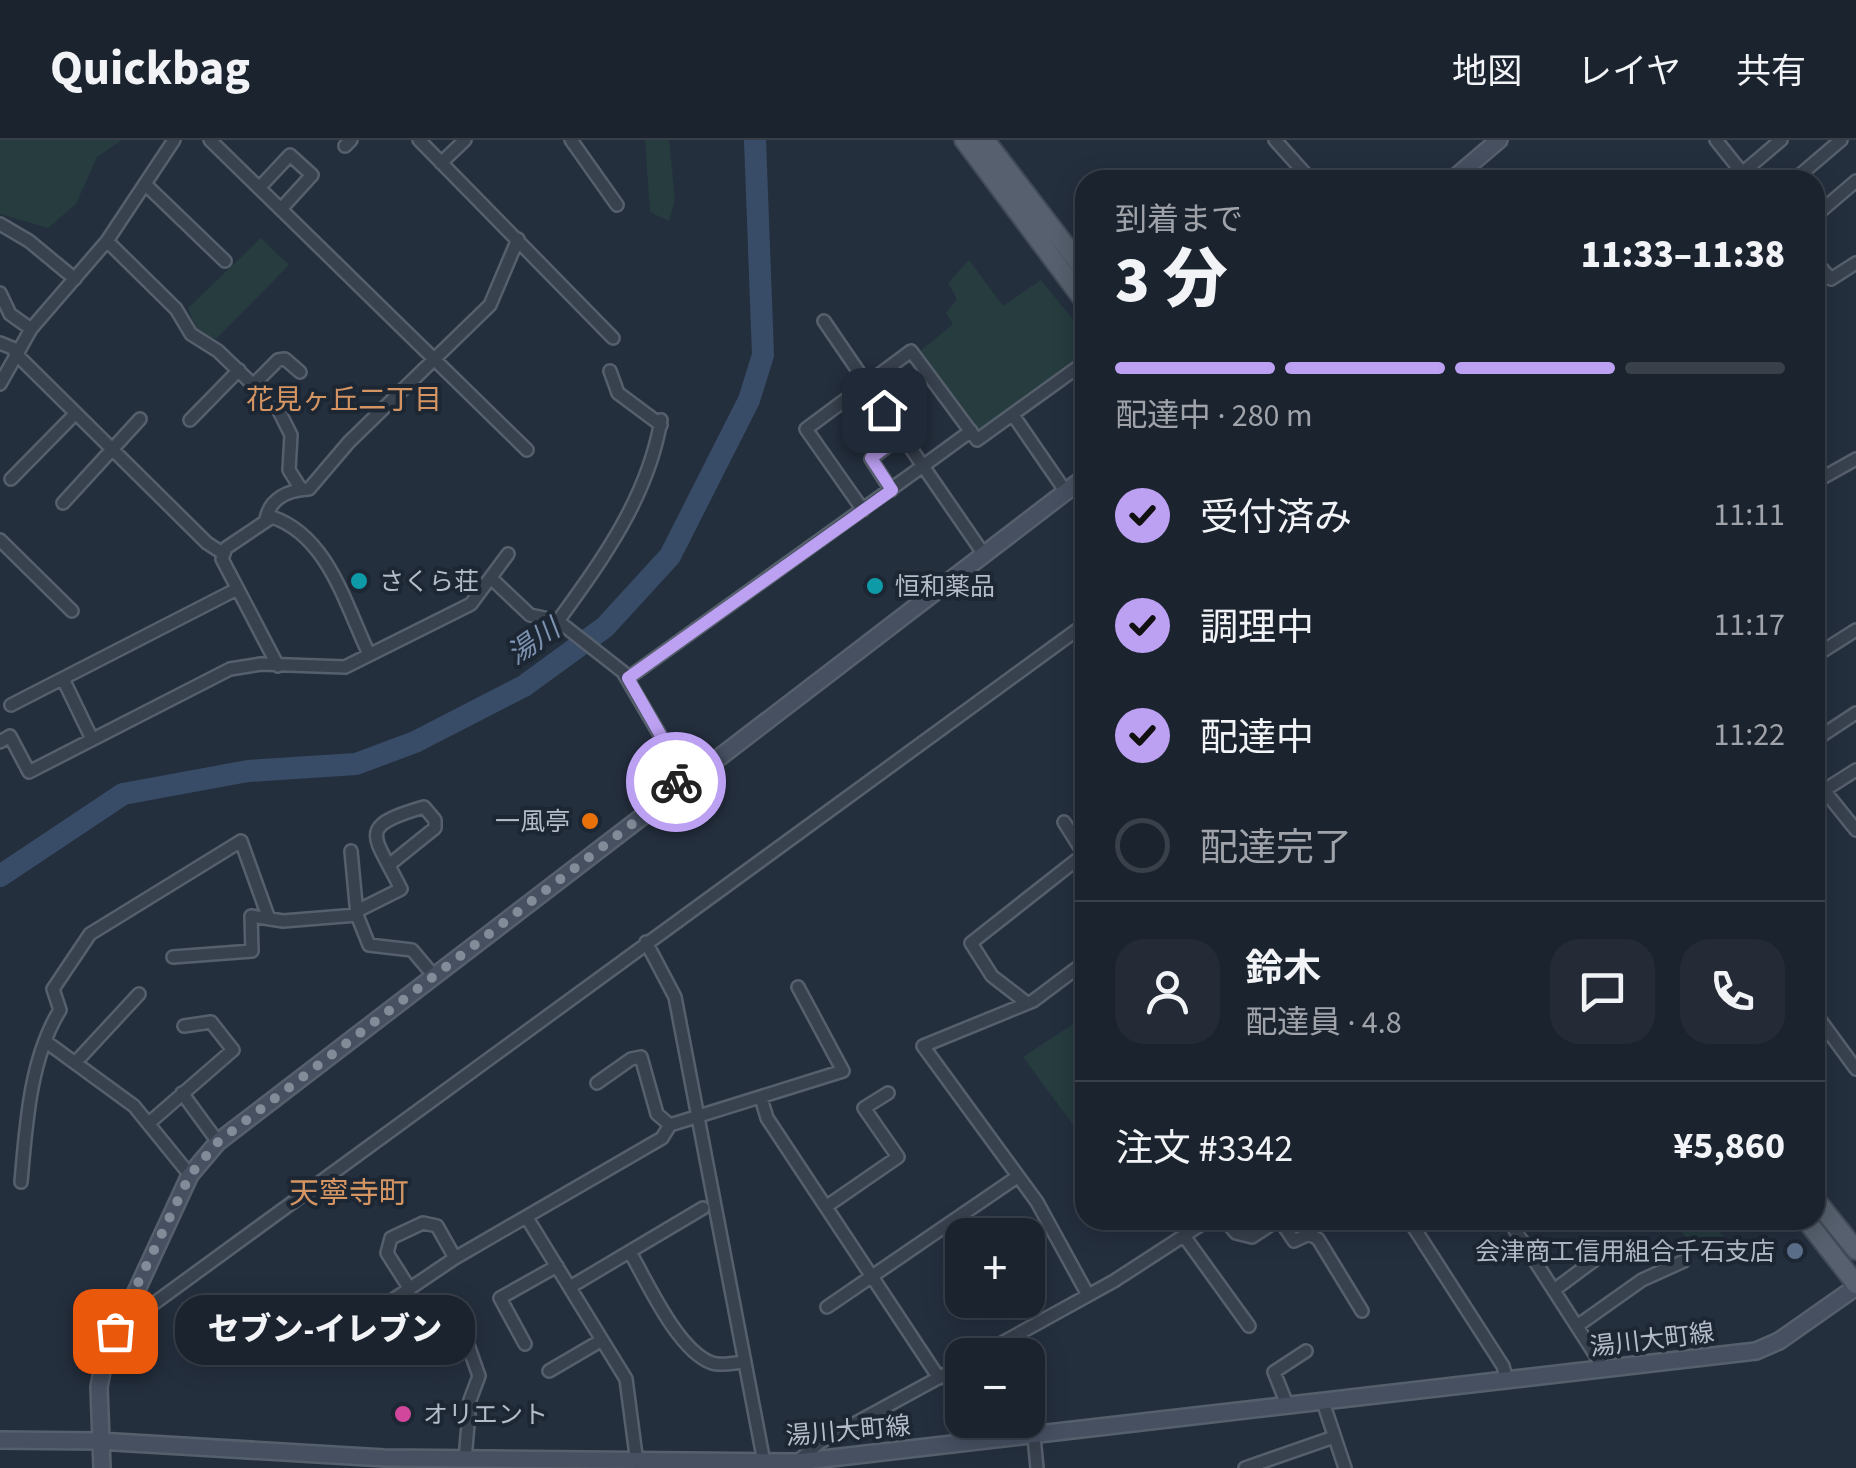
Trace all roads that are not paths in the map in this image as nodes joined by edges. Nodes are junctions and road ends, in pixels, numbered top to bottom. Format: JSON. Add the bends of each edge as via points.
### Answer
{"nodes":[{"id":1,"x":174,"y":140,"type":"edge"},
{"id":2,"x":210,"y":140,"type":"edge"},
{"id":3,"x":419,"y":140,"type":"edge"},
{"id":4,"x":465,"y":140,"type":"edge"},
{"id":5,"x":571,"y":140,"type":"edge"},
{"id":6,"x":964,"y":140,"type":"edge"},
{"id":7,"x":985,"y":140,"type":"edge"},
{"id":8,"x":1275,"y":140,"type":"edge"},
{"id":9,"x":1499,"y":140,"type":"edge"},
{"id":10,"x":1716,"y":140,"type":"edge"},
{"id":11,"x":1781,"y":140,"type":"edge"},
{"id":12,"x":1841,"y":140,"type":"edge"},
{"id":13,"x":441,"y":162,"type":"junction"},
{"id":14,"x":1302,"y":170,"type":"edge"},
{"id":15,"x":1464,"y":170,"type":"edge"},
{"id":16,"x":1740,"y":170,"type":"edge"},
{"id":17,"x":1752,"y":170,"type":"edge"},
{"id":18,"x":1806,"y":170,"type":"edge"},
{"id":19,"x":1856,"y":181,"type":"edge"},
{"id":20,"x":146,"y":186,"type":"junction"},
{"id":21,"x":259,"y":188,"type":"junction"},
{"id":22,"x":618,"y":205,"type":"dead end"},
{"id":23,"x":1825,"y":207,"type":"edge"},
{"id":24,"x":281,"y":210,"type":"junction"},
{"id":25,"x":0,"y":224,"type":"edge"},
{"id":26,"x":518,"y":239,"type":"junction"},
{"id":27,"x":107,"y":241,"type":"junction"},
{"id":28,"x":1075,"y":258,"type":"edge"},
{"id":29,"x":225,"y":262,"type":"dead end"},
{"id":30,"x":1856,"y":263,"type":"edge"},
{"id":31,"x":1825,"y":272,"type":"edge"},
{"id":32,"x":74,"y":278,"type":"junction"},
{"id":33,"x":1075,"y":289,"type":"edge"},
{"id":34,"x":0,"y":293,"type":"edge"},
{"id":35,"x":824,"y":320,"type":"dead end"},
{"id":36,"x":31,"y":329,"type":"junction"},
{"id":37,"x":613,"y":338,"type":"dead end"},
{"id":38,"x":0,"y":342,"type":"edge"},
{"id":39,"x":16,"y":352,"type":"junction"},
{"id":40,"x":434,"y":362,"type":"junction"},
{"id":41,"x":1075,"y":369,"type":"edge"},
{"id":42,"x":239,"y":370,"type":"junction"},
{"id":43,"x":300,"y":372,"type":"dead end"},
{"id":44,"x":610,"y":372,"type":"dead end"},
{"id":45,"x":0,"y":384,"type":"edge"},
{"id":46,"x":254,"y":384,"type":"junction"},
{"id":47,"x":867,"y":384,"type":"junction"},
{"id":48,"x":76,"y":414,"type":"junction"},
{"id":49,"x":1013,"y":415,"type":"junction"},
{"id":50,"x":140,"y":419,"type":"dead end"},
{"id":51,"x":190,"y":420,"type":"dead end"},
{"id":52,"x":970,"y":431,"type":"junction"},
{"id":53,"x":901,"y":436,"type":"junction"},
{"id":54,"x":112,"y":450,"type":"junction"},
{"id":55,"x":527,"y":450,"type":"dead end"},
{"id":56,"x":1856,"y":459,"type":"edge"},
{"id":57,"x":924,"y":466,"type":"junction"},
{"id":58,"x":1825,"y":476,"type":"edge"},
{"id":59,"x":11,"y":479,"type":"dead end"},
{"id":60,"x":1075,"y":485,"type":"edge"},
{"id":61,"x":301,"y":489,"type":"junction"},
{"id":62,"x":892,"y":490,"type":"junction"},
{"id":63,"x":1066,"y":492,"type":"junction"},
{"id":64,"x":63,"y":503,"type":"dead end"},
{"id":65,"x":862,"y":510,"type":"junction"},
{"id":66,"x":266,"y":519,"type":"junction"},
{"id":67,"x":0,"y":540,"type":"edge"},
{"id":68,"x":224,"y":554,"type":"junction"},
{"id":69,"x":508,"y":554,"type":"dead end"},
{"id":70,"x":985,"y":556,"type":"junction"},
{"id":71,"x":492,"y":579,"type":"junction"},
{"id":72,"x":237,"y":589,"type":"junction"},
{"id":73,"x":72,"y":611,"type":"dead end"},
{"id":74,"x":558,"y":621,"type":"junction"},
{"id":75,"x":1856,"y":630,"type":"edge"},
{"id":76,"x":1075,"y":631,"type":"edge"},
{"id":77,"x":1825,"y":650,"type":"edge"},
{"id":78,"x":369,"y":654,"type":"junction"},
{"id":79,"x":278,"y":666,"type":"junction"},
{"id":80,"x":626,"y":675,"type":"junction"},
{"id":81,"x":62,"y":679,"type":"junction"},
{"id":82,"x":11,"y":706,"type":"dead end"},
{"id":83,"x":1856,"y":714,"type":"edge"},
{"id":84,"x":1825,"y":734,"type":"edge"},
{"id":85,"x":92,"y":739,"type":"junction"},
{"id":86,"x":0,"y":742,"type":"edge"},
{"id":87,"x":1856,"y":770,"type":"edge"},
{"id":88,"x":679,"y":788,"type":"junction"},
{"id":89,"x":1825,"y":790,"type":"edge"},
{"id":90,"x":1825,"y":798,"type":"edge"},
{"id":91,"x":1064,"y":822,"type":"dead end"},
{"id":92,"x":1856,"y":830,"type":"edge"},
{"id":93,"x":1075,"y":840,"type":"edge"},
{"id":94,"x":350,"y":850,"type":"dead end"},
{"id":95,"x":1075,"y":861,"type":"edge"},
{"id":96,"x":389,"y":865,"type":"junction"},
{"id":97,"x":357,"y":913,"type":"junction"},
{"id":98,"x":268,"y":919,"type":"junction"},
{"id":99,"x":646,"y":942,"type":"junction"},
{"id":100,"x":173,"y":958,"type":"dead end"},
{"id":101,"x":1075,"y":969,"type":"edge"},
{"id":102,"x":434,"y":976,"type":"junction"},
{"id":103,"x":798,"y":987,"type":"dead end"},
{"id":104,"x":139,"y":994,"type":"dead end"},
{"id":105,"x":1027,"y":1003,"type":"junction"},
{"id":106,"x":184,"y":1026,"type":"dead end"},
{"id":107,"x":1825,"y":1026,"type":"edge"},
{"id":108,"x":45,"y":1041,"type":"junction"},
{"id":109,"x":74,"y":1063,"type":"junction"},
{"id":110,"x":1856,"y":1069,"type":"edge"},
{"id":111,"x":597,"y":1083,"type":"dead end"},
{"id":112,"x":182,"y":1093,"type":"junction"},
{"id":113,"x":888,"y":1093,"type":"dead end"},
{"id":114,"x":761,"y":1098,"type":"junction"},
{"id":115,"x":696,"y":1117,"type":"junction"},
{"id":116,"x":149,"y":1122,"type":"junction"},
{"id":117,"x":670,"y":1125,"type":"junction"},
{"id":118,"x":218,"y":1142,"type":"junction"},
{"id":119,"x":190,"y":1175,"type":"junction"},
{"id":120,"x":1017,"y":1177,"type":"junction"},
{"id":121,"x":21,"y":1182,"type":"dead end"},
{"id":122,"x":826,"y":1206,"type":"junction"},
{"id":123,"x":703,"y":1208,"type":"dead end"},
{"id":124,"x":1825,"y":1211,"type":"edge"},
{"id":125,"x":527,"y":1218,"type":"junction"},
{"id":126,"x":1193,"y":1230,"type":"edge"},
{"id":127,"x":1236,"y":1230,"type":"edge"},
{"id":128,"x":1258,"y":1230,"type":"edge"},
{"id":129,"x":1286,"y":1230,"type":"edge"},
{"id":130,"x":1415,"y":1230,"type":"edge"},
{"id":131,"x":1516,"y":1230,"type":"edge"},
{"id":132,"x":1814,"y":1230,"type":"edge"},
{"id":133,"x":1184,"y":1236,"type":"junction"},
{"id":134,"x":1612,"y":1247,"type":"dead end"},
{"id":135,"x":1856,"y":1250,"type":"edge"},
{"id":136,"x":630,"y":1252,"type":"junction"},
{"id":137,"x":455,"y":1258,"type":"junction"},
{"id":138,"x":1684,"y":1261,"type":"dead end"},
{"id":139,"x":557,"y":1266,"type":"junction"},
{"id":140,"x":873,"y":1278,"type":"junction"},
{"id":141,"x":408,"y":1286,"type":"junction"},
{"id":142,"x":1856,"y":1286,"type":"edge"},
{"id":143,"x":570,"y":1288,"type":"junction"},
{"id":144,"x":1554,"y":1290,"type":"junction"},
{"id":145,"x":1088,"y":1295,"type":"junction"},
{"id":146,"x":827,"y":1306,"type":"dead end"},
{"id":147,"x":1362,"y":1311,"type":"dead end"},
{"id":148,"x":363,"y":1320,"type":"dead end"},
{"id":149,"x":1250,"y":1326,"type":"dead end"},
{"id":150,"x":1577,"y":1326,"type":"junction"},
{"id":151,"x":115,"y":1331,"type":"junction"},
{"id":152,"x":1011,"y":1338,"type":"edge"},
{"id":153,"x":602,"y":1340,"type":"junction"},
{"id":154,"x":467,"y":1342,"type":"dead end"},
{"id":155,"x":525,"y":1344,"type":"dead end"},
{"id":156,"x":1306,"y":1352,"type":"dead end"},
{"id":157,"x":744,"y":1362,"type":"junction"},
{"id":158,"x":1605,"y":1370,"type":"junction"},
{"id":159,"x":549,"y":1371,"type":"dead end"},
{"id":160,"x":945,"y":1375,"type":"edge"},
{"id":161,"x":939,"y":1378,"type":"junction"},
{"id":162,"x":1507,"y":1382,"type":"junction"},
{"id":163,"x":1322,"y":1402,"type":"junction"},
{"id":164,"x":1288,"y":1407,"type":"junction"},
{"id":165,"x":1045,"y":1436,"type":"edge"},
{"id":166,"x":1334,"y":1437,"type":"junction"},
{"id":167,"x":1025,"y":1438,"type":"edge"},
{"id":168,"x":1034,"y":1438,"type":"edge"},
{"id":169,"x":0,"y":1440,"type":"edge"},
{"id":170,"x":98,"y":1441,"type":"junction"},
{"id":171,"x":465,"y":1460,"type":"junction"},
{"id":172,"x":797,"y":1462,"type":"junction"},
{"id":173,"x":384,"y":1463,"type":"edge"},
{"id":174,"x":637,"y":1463,"type":"junction"},
{"id":175,"x":760,"y":1464,"type":"edge"},
{"id":176,"x":560,"y":1465,"type":"edge"},
{"id":177,"x":666,"y":1465,"type":"edge"},
{"id":178,"x":102,"y":1468,"type":"edge"},
{"id":179,"x":1037,"y":1468,"type":"edge"},
{"id":180,"x":1245,"y":1468,"type":"edge"},
{"id":181,"x":1345,"y":1468,"type":"edge"}],
"edges":[{"from":1,"to":20,"type":"street"},
{"from":2,"to":21,"type":"street"},
{"from":3,"to":13,"type":"street"},
{"from":4,"to":13,"type":"street"},
{"from":5,"to":22,"type":"street"},
{"from":6,"to":33,"type":"main road"},
{"from":7,"to":28,"type":"main road"},
{"from":8,"to":14,"type":"street"},
{"from":9,"to":15,"type":"main road"},
{"from":10,"to":16,"type":"street"},
{"from":11,"to":17,"type":"street"},
{"from":12,"to":18,"type":"street"},
{"from":13,"to":26,"type":"street"},
{"from":19,"to":23,"type":"street"},
{"from":20,"to":27,"type":"street"},
{"from":20,"to":29,"type":"street"},
{"from":21,"to":24,"type":"street"},
{"from":21,"to":24,"type":"street","via":[[290,155],[312,175]]},
{"from":24,"to":40,"type":"street"},
{"from":25,"to":32,"type":"street"},
{"from":26,"to":37,"type":"street"},
{"from":26,"to":40,"type":"street","via":[[493,301]]},
{"from":27,"to":32,"type":"street"},
{"from":27,"to":42,"type":"street","via":[[176,308],[191,334]]},
{"from":30,"to":31,"type":"street","via":[[1831,278]]},
{"from":32,"to":36,"type":"street"},
{"from":34,"to":36,"type":"street","via":[[10,314]]},
{"from":35,"to":47,"type":"street"},
{"from":36,"to":39,"type":"street"},
{"from":38,"to":39,"type":"street"},
{"from":39,"to":45,"type":"street"},
{"from":39,"to":48,"type":"street"},
{"from":40,"to":55,"type":"street"},
{"from":40,"to":61,"type":"street","via":[[310,489]]},
{"from":41,"to":49,"type":"street"},
{"from":42,"to":46,"type":"street"},
{"from":42,"to":51,"type":"street"},
{"from":43,"to":46,"type":"street","via":[[278,360]]},
{"from":44,"to":74,"type":"street","via":[[618,393],[661,423],[629,515]]},
{"from":46,"to":61,"type":"street","via":[[288,423],[289,470]]},
{"from":47,"to":52,"type":"street","via":[[911,351]]},
{"from":47,"to":53,"type":"street"},
{"from":47,"to":65,"type":"street","via":[[806,429]]},
{"from":48,"to":54,"type":"street"},
{"from":48,"to":59,"type":"street"},
{"from":49,"to":52,"type":"street","via":[[981,439]]},
{"from":49,"to":63,"type":"street"},
{"from":50,"to":54,"type":"street"},
{"from":52,"to":57,"type":"street"},
{"from":53,"to":57,"type":"street"},
{"from":53,"to":62,"type":"street","via":[[871,458]]},
{"from":54,"to":64,"type":"street"},
{"from":54,"to":68,"type":"street"},
{"from":56,"to":58,"type":"street"},
{"from":57,"to":62,"type":"street"},
{"from":57,"to":70,"type":"street"},
{"from":60,"to":63,"type":"main road"},
{"from":61,"to":66,"type":"street","via":[[276,500]]},
{"from":62,"to":65,"type":"street"},
{"from":63,"to":70,"type":"main road"},
{"from":65,"to":80,"type":"street"},
{"from":66,"to":68,"type":"street"},
{"from":66,"to":78,"type":"street","via":[[290,524],[312,540]]},
{"from":67,"to":73,"type":"street"},
{"from":68,"to":72,"type":"street"},
{"from":69,"to":71,"type":"street"},
{"from":70,"to":88,"type":"main road"},
{"from":71,"to":74,"type":"street","via":[[530,616]]},
{"from":71,"to":78,"type":"street","via":[[471,604]]},
{"from":72,"to":79,"type":"street"},
{"from":72,"to":81,"type":"street"},
{"from":74,"to":80,"type":"street"},
{"from":75,"to":77,"type":"street"},
{"from":76,"to":99,"type":"street"},
{"from":78,"to":79,"type":"street","via":[[329,670]]},
{"from":79,"to":85,"type":"street","via":[[230,669]]},
{"from":80,"to":88,"type":"street","via":[[660,734]]},
{"from":81,"to":82,"type":"street"},
{"from":81,"to":85,"type":"street"},
{"from":83,"to":84,"type":"street"},
{"from":85,"to":86,"type":"street","via":[[29,772],[10,736]]},
{"from":87,"to":89,"type":"street"},
{"from":88,"to":102,"type":"main road"},
{"from":90,"to":92,"type":"street"},
{"from":91,"to":93,"type":"street"},
{"from":94,"to":97,"type":"street"},
{"from":95,"to":105,"type":"street","via":[[971,943],[992,976]]},
{"from":96,"to":96,"type":"street","via":[[377,826],[424,807],[435,828]]},
{"from":96,"to":97,"type":"street","via":[[401,890]]},
{"from":97,"to":98,"type":"street"},
{"from":97,"to":102,"type":"street","via":[[369,945],[412,950]]},
{"from":98,"to":100,"type":"street","via":[[251,916],[252,951]]},
{"from":98,"to":108,"type":"street","via":[[241,841],[90,934],[54,989],[60,1010]]},
{"from":99,"to":115,"type":"street","via":[[672,984]]},
{"from":99,"to":151,"type":"street"},
{"from":101,"to":105,"type":"street"},
{"from":102,"to":118,"type":"main road"},
{"from":103,"to":114,"type":"street","via":[[844,1071]]},
{"from":104,"to":109,"type":"street"},
{"from":105,"to":120,"type":"street","via":[[923,1046]]},
{"from":106,"to":112,"type":"street","via":[[211,1022],[232,1050]]},
{"from":107,"to":110,"type":"street"},
{"from":108,"to":109,"type":"street"},
{"from":108,"to":121,"type":"street","via":[[29,1104]]},
{"from":109,"to":116,"type":"street"},
{"from":111,"to":117,"type":"street","via":[[641,1057],[657,1114]]},
{"from":112,"to":116,"type":"street"},
{"from":112,"to":118,"type":"street"},
{"from":113,"to":122,"type":"street","via":[[864,1108],[898,1157]]},
{"from":114,"to":115,"type":"street"},
{"from":114,"to":122,"type":"street","via":[[767,1118]]},
{"from":115,"to":117,"type":"street"},
{"from":115,"to":157,"type":"street"},
{"from":116,"to":119,"type":"street"},
{"from":117,"to":125,"type":"street","via":[[662,1138]]},
{"from":118,"to":119,"type":"main road"},
{"from":119,"to":151,"type":"main road"},
{"from":120,"to":140,"type":"street"},
{"from":120,"to":145,"type":"street"},
{"from":122,"to":140,"type":"street"},
{"from":123,"to":136,"type":"street"},
{"from":124,"to":135,"type":"main road"},
{"from":125,"to":137,"type":"street"},
{"from":125,"to":139,"type":"street"},
{"from":126,"to":133,"type":"street"},
{"from":127,"to":128,"type":"street","via":[[1244,1237]]},
{"from":129,"to":147,"type":"street","via":[[1294,1242],[1315,1235]]},
{"from":130,"to":162,"type":"street"},
{"from":131,"to":144,"type":"street"},
{"from":132,"to":142,"type":"main road"},
{"from":133,"to":145,"type":"street"},
{"from":133,"to":149,"type":"street"},
{"from":134,"to":144,"type":"street"},
{"from":136,"to":143,"type":"street"},
{"from":136,"to":157,"type":"street","via":[[700,1356],[714,1364]]},
{"from":137,"to":141,"type":"street"},
{"from":137,"to":141,"type":"street","via":[[436,1226],[423,1223],[391,1238],[387,1253]]},
{"from":138,"to":150,"type":"street","via":[[1642,1280]]},
{"from":139,"to":143,"type":"street"},
{"from":139,"to":155,"type":"street","via":[[500,1298]]},
{"from":140,"to":146,"type":"street"},
{"from":140,"to":161,"type":"street"},
{"from":141,"to":148,"type":"street"},
{"from":142,"to":158,"type":"main road","name":"湯川大町線","via":[[1756,1351]]},
{"from":143,"to":153,"type":"street"},
{"from":144,"to":150,"type":"street"},
{"from":145,"to":152,"type":"street"},
{"from":150,"to":158,"type":"street"},
{"from":151,"to":170,"type":"main road","via":[[99,1375]]},
{"from":153,"to":159,"type":"street"},
{"from":153,"to":174,"type":"street","via":[[626,1379]]},
{"from":154,"to":171,"type":"street","via":[[480,1376],[470,1400]]},
{"from":156,"to":164,"type":"street","via":[[1274,1372]]},
{"from":157,"to":175,"type":"street"},
{"from":158,"to":162,"type":"main road","name":"湯川大町線"},
{"from":160,"to":161,"type":"street"},
{"from":161,"to":172,"type":"street","via":[[819,1443]]},
{"from":162,"to":163,"type":"main road","name":"湯川大町線"},
{"from":163,"to":164,"type":"main road","name":"湯川大町線"},
{"from":163,"to":166,"type":"street"},
{"from":164,"to":165,"type":"main road","name":"湯川大町線"},
{"from":166,"to":180,"type":"street"},
{"from":166,"to":181,"type":"street"},
{"from":167,"to":172,"type":"main road","name":"湯川大町線"},
{"from":168,"to":179,"type":"street"},
{"from":169,"to":170,"type":"main road","name":"湯川大町線"},
{"from":170,"to":173,"type":"main road","name":"湯川大町線"},
{"from":170,"to":178,"type":"main road"},
{"from":171,"to":173,"type":"main road","name":"湯川大町線"},
{"from":171,"to":176,"type":"main road","name":"湯川大町線"},
{"from":172,"to":175,"type":"main road","name":"湯川大町線"},
{"from":174,"to":176,"type":"main road","name":"湯川大町線"},
{"from":174,"to":177,"type":"main road","name":"湯川大町線"},
{"from":175,"to":177,"type":"main road","name":"湯川大町線"}]}
